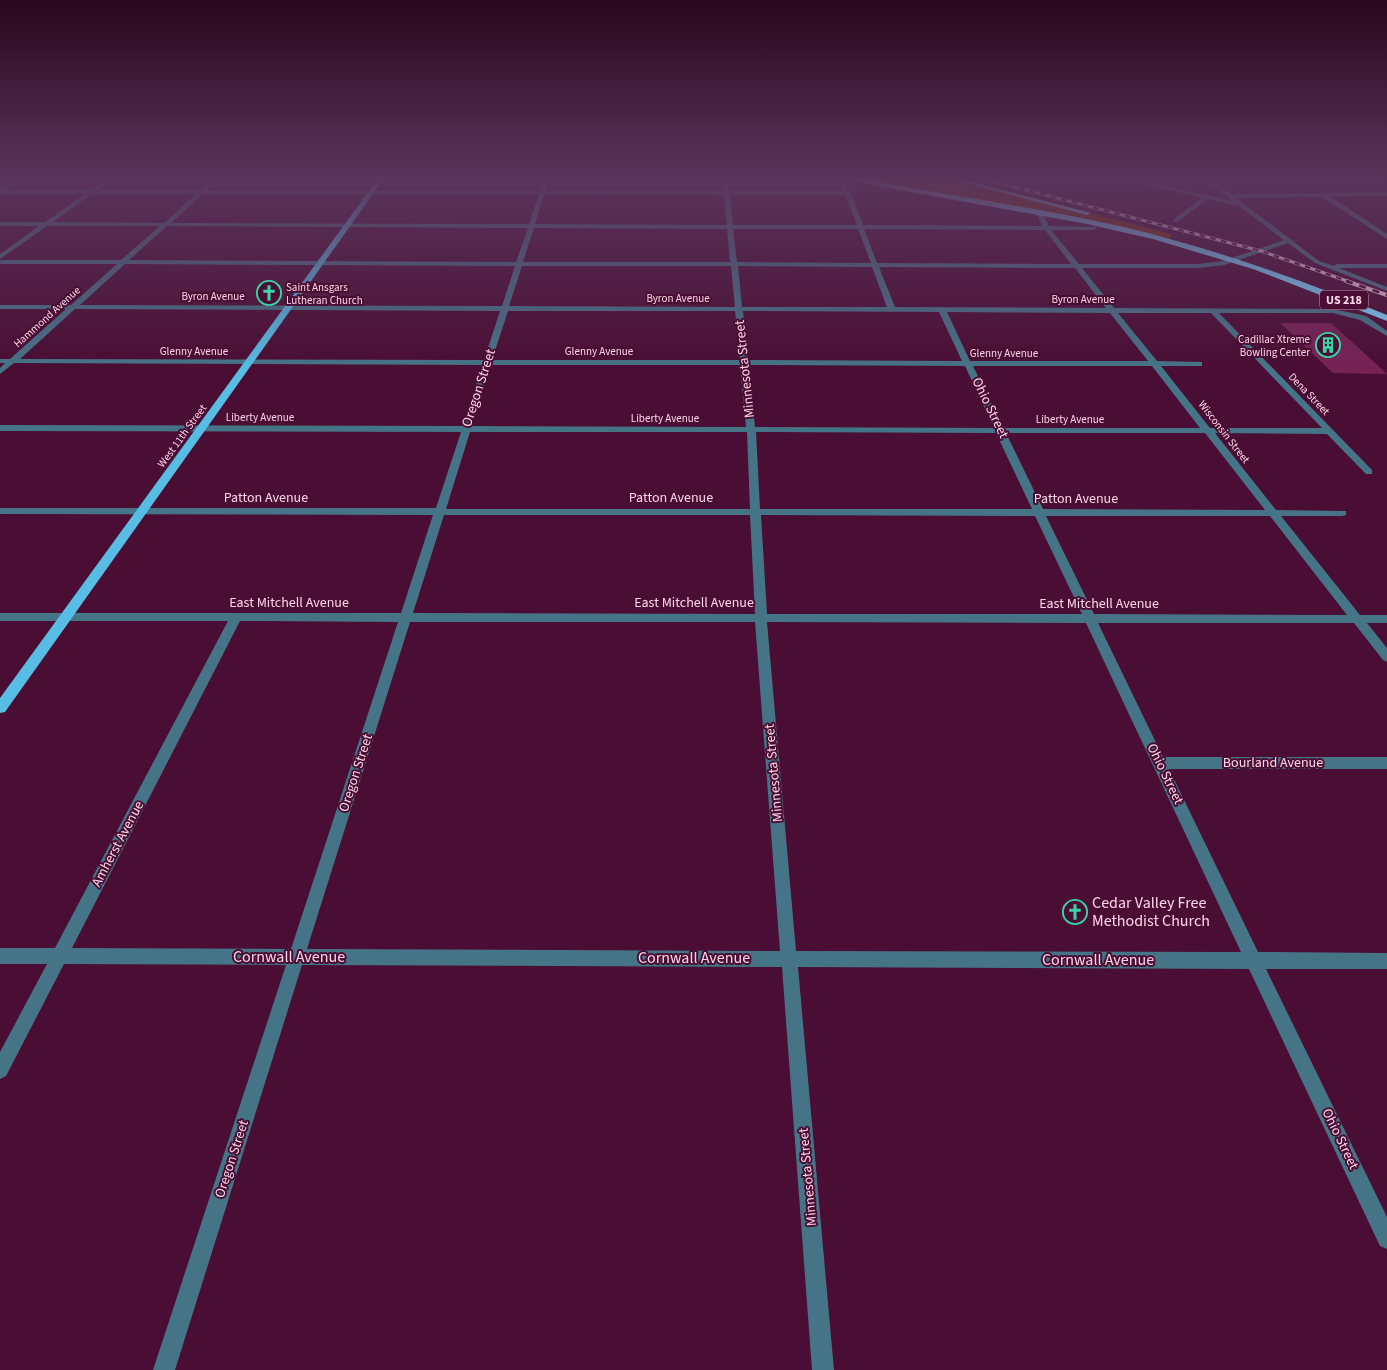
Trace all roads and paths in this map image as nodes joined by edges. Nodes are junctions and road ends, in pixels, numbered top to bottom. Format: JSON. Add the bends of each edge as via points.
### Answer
{"nodes":[{"id":1,"x":22,"y":241,"type":"edge"},
{"id":2,"x":147,"y":241,"type":"edge"},
{"id":3,"x":335,"y":241,"type":"edge"},
{"id":4,"x":527,"y":241,"type":"edge"},
{"id":5,"x":732,"y":241,"type":"edge"},
{"id":6,"x":866,"y":241,"type":"edge"},
{"id":7,"x":1058,"y":241,"type":"edge"},
{"id":8,"x":1165,"y":241,"type":"edge"},
{"id":9,"x":1194,"y":241,"type":"edge"},
{"id":10,"x":1289,"y":241,"type":"joint"},
{"id":11,"x":1248,"y":255,"type":"junction"},
{"id":12,"x":0,"y":257,"type":"edge"},
{"id":13,"x":1235,"y":260,"type":"junction"},
{"id":14,"x":0,"y":262,"type":"edge"},
{"id":15,"x":123,"y":263,"type":"junction"},
{"id":16,"x":319,"y":263,"type":"junction"},
{"id":17,"x":519,"y":264,"type":"junction"},
{"id":18,"x":734,"y":264,"type":"junction"},
{"id":19,"x":875,"y":264,"type":"junction"},
{"id":20,"x":1076,"y":265,"type":"junction"},
{"id":21,"x":1328,"y":266,"type":"junction"},
{"id":22,"x":1387,"y":266,"type":"edge"},
{"id":23,"x":1302,"y":279,"type":"junction"},
{"id":24,"x":1387,"y":289,"type":"edge"},
{"id":25,"x":0,"y":308,"type":"edge"},
{"id":26,"x":72,"y":308,"type":"junction"},
{"id":27,"x":288,"y":308,"type":"junction"},
{"id":28,"x":505,"y":309,"type":"junction"},
{"id":29,"x":738,"y":309,"type":"junction"},
{"id":30,"x":892,"y":310,"type":"junction"},
{"id":31,"x":942,"y":310,"type":"junction"},
{"id":32,"x":1112,"y":310,"type":"junction"},
{"id":33,"x":1212,"y":310,"type":"junction"},
{"id":34,"x":1387,"y":318,"type":"edge"},
{"id":35,"x":1387,"y":324,"type":"edge"},
{"id":36,"x":1387,"y":334,"type":"edge"},
{"id":37,"x":0,"y":361,"type":"edge"},
{"id":38,"x":12,"y":361,"type":"junction"},
{"id":39,"x":250,"y":362,"type":"junction"},
{"id":40,"x":488,"y":362,"type":"junction"},
{"id":41,"x":744,"y":363,"type":"junction"},
{"id":42,"x":969,"y":364,"type":"junction"},
{"id":43,"x":1155,"y":364,"type":"junction"},
{"id":44,"x":1199,"y":364,"type":"dead end"},
{"id":45,"x":0,"y":372,"type":"edge"},
{"id":46,"x":0,"y":428,"type":"edge"},
{"id":47,"x":201,"y":429,"type":"junction"},
{"id":48,"x":466,"y":429,"type":"junction"},
{"id":49,"x":752,"y":430,"type":"junction"},
{"id":50,"x":1001,"y":430,"type":"junction"},
{"id":51,"x":1208,"y":431,"type":"junction"},
{"id":52,"x":1330,"y":431,"type":"junction"},
{"id":53,"x":1369,"y":472,"type":"dead end"},
{"id":54,"x":0,"y":511,"type":"edge"},
{"id":55,"x":142,"y":511,"type":"junction"},
{"id":56,"x":440,"y":512,"type":"junction"},
{"id":57,"x":756,"y":512,"type":"junction"},
{"id":58,"x":1040,"y":513,"type":"junction"},
{"id":59,"x":1273,"y":513,"type":"junction"},
{"id":60,"x":1342,"y":513,"type":"dead end"},
{"id":61,"x":0,"y":618,"type":"edge"},
{"id":62,"x":65,"y":618,"type":"junction"},
{"id":63,"x":236,"y":618,"type":"junction"},
{"id":64,"x":406,"y":618,"type":"junction"},
{"id":65,"x":762,"y":619,"type":"junction"},
{"id":66,"x":1091,"y":619,"type":"junction"},
{"id":67,"x":1357,"y":620,"type":"junction"},
{"id":68,"x":1387,"y":620,"type":"edge"},
{"id":69,"x":1387,"y":657,"type":"edge"},
{"id":70,"x":0,"y":708,"type":"edge"},
{"id":71,"x":1160,"y":763,"type":"junction"},
{"id":72,"x":1387,"y":763,"type":"edge"},
{"id":73,"x":0,"y":956,"type":"edge"},
{"id":74,"x":60,"y":956,"type":"junction"},
{"id":75,"x":297,"y":957,"type":"junction"},
{"id":76,"x":790,"y":959,"type":"junction"},
{"id":77,"x":1254,"y":960,"type":"junction"},
{"id":78,"x":1387,"y":961,"type":"edge"},
{"id":79,"x":0,"y":1070,"type":"edge"},
{"id":80,"x":1387,"y":1238,"type":"edge"},
{"id":81,"x":164,"y":1370,"type":"edge"},
{"id":82,"x":824,"y":1370,"type":"edge"}],
"edges":[{"from":1,"to":12,"type":"street"},
{"from":2,"to":15,"type":"street","name":"Hammond Avenue"},
{"from":3,"to":16,"type":"main road","name":"West 11th Street"},
{"from":4,"to":17,"type":"street","name":"Oregon Street"},
{"from":5,"to":18,"type":"street","name":"Minnesota Street"},
{"from":6,"to":19,"type":"street"},
{"from":7,"to":20,"type":"street","name":"Wisconsin Street"},
{"from":8,"to":13,"type":"highway","number":"US 218"},
{"from":9,"to":11,"type":"highway","number":"US 218"},
{"from":10,"to":11,"type":"street"},
{"from":10,"to":21,"type":"street"},
{"from":11,"to":13,"type":"street"},
{"from":11,"to":23,"type":"highway","number":"US 218"},
{"from":13,"to":20,"type":"street","via":[[1204,265]]},
{"from":13,"to":23,"type":"highway","number":"US 218"},
{"from":14,"to":15,"type":"street"},
{"from":15,"to":16,"type":"street"},
{"from":15,"to":26,"type":"street","name":"Hammond Avenue"},
{"from":16,"to":17,"type":"street"},
{"from":16,"to":27,"type":"main road","name":"West 11th Street"},
{"from":17,"to":18,"type":"street"},
{"from":17,"to":28,"type":"street","name":"Oregon Street"},
{"from":18,"to":19,"type":"street"},
{"from":18,"to":29,"type":"street","name":"Minnesota Street"},
{"from":19,"to":20,"type":"street"},
{"from":19,"to":30,"type":"street"},
{"from":20,"to":32,"type":"street","name":"Wisconsin Street"},
{"from":21,"to":22,"type":"street"},
{"from":21,"to":24,"type":"street"},
{"from":23,"to":34,"type":"highway","number":"US 218"},
{"from":23,"to":35,"type":"highway"},
{"from":25,"to":26,"type":"street","name":"Byron Avenue"},
{"from":26,"to":27,"type":"street","name":"Byron Avenue"},
{"from":26,"to":38,"type":"street","name":"Hammond Avenue"},
{"from":27,"to":28,"type":"street","name":"Byron Avenue"},
{"from":27,"to":39,"type":"main road","name":"West 11th Street"},
{"from":28,"to":29,"type":"street","name":"Byron Avenue"},
{"from":28,"to":40,"type":"street","name":"Oregon Street"},
{"from":29,"to":30,"type":"street","name":"Byron Avenue"},
{"from":29,"to":41,"type":"street","name":"Minnesota Street"},
{"from":30,"to":31,"type":"street","name":"Byron Avenue"},
{"from":31,"to":32,"type":"street","name":"Byron Avenue"},
{"from":31,"to":42,"type":"street","name":"Ohio Street"},
{"from":32,"to":33,"type":"street","name":"Byron Avenue"},
{"from":32,"to":43,"type":"street","name":"Wisconsin Street"},
{"from":33,"to":36,"type":"street","name":"Byron Avenue","via":[[1334,310],[1356,315]]},
{"from":33,"to":52,"type":"street","name":"Dena Street"},
{"from":37,"to":38,"type":"street","name":"Glenny Avenue"},
{"from":38,"to":39,"type":"street","name":"Glenny Avenue"},
{"from":38,"to":45,"type":"street","name":"Hammond Avenue"},
{"from":39,"to":40,"type":"street","name":"Glenny Avenue"},
{"from":39,"to":47,"type":"main road","name":"West 11th Street"},
{"from":40,"to":41,"type":"street","name":"Glenny Avenue"},
{"from":40,"to":48,"type":"street","name":"Oregon Street"},
{"from":41,"to":42,"type":"street","name":"Glenny Avenue"},
{"from":41,"to":49,"type":"street","name":"Minnesota Street"},
{"from":42,"to":43,"type":"street","name":"Glenny Avenue"},
{"from":42,"to":50,"type":"street","name":"Ohio Street"},
{"from":43,"to":44,"type":"street","name":"Glenny Avenue"},
{"from":43,"to":51,"type":"street","name":"Wisconsin Street"},
{"from":46,"to":47,"type":"street","name":"Liberty Avenue"},
{"from":47,"to":48,"type":"street","name":"Liberty Avenue"},
{"from":47,"to":55,"type":"main road","name":"West 11th Street"},
{"from":48,"to":49,"type":"street","name":"Liberty Avenue"},
{"from":48,"to":56,"type":"street","name":"Oregon Street"},
{"from":49,"to":50,"type":"street","name":"Liberty Avenue"},
{"from":49,"to":57,"type":"street","name":"Minnesota Street"},
{"from":50,"to":51,"type":"street","name":"Liberty Avenue"},
{"from":50,"to":58,"type":"street","name":"Ohio Street"},
{"from":51,"to":52,"type":"street","name":"Liberty Avenue"},
{"from":51,"to":59,"type":"street","name":"Wisconsin Street"},
{"from":52,"to":53,"type":"street","name":"Dena Street"},
{"from":54,"to":55,"type":"street","name":"Patton Avenue"},
{"from":55,"to":56,"type":"street","name":"Patton Avenue"},
{"from":55,"to":62,"type":"main road","name":"West 11th Street"},
{"from":56,"to":57,"type":"street","name":"Patton Avenue"},
{"from":56,"to":64,"type":"street","name":"Oregon Street"},
{"from":57,"to":58,"type":"street","name":"Patton Avenue"},
{"from":57,"to":65,"type":"street","name":"Minnesota Street"},
{"from":58,"to":59,"type":"street","name":"Patton Avenue"},
{"from":58,"to":66,"type":"street","name":"Ohio Street"},
{"from":59,"to":60,"type":"street","name":"Patton Avenue"},
{"from":59,"to":67,"type":"street","name":"Wisconsin Street"},
{"from":61,"to":62,"type":"street","name":"East Mitchell Avenue"},
{"from":62,"to":63,"type":"street","name":"East Mitchell Avenue"},
{"from":62,"to":70,"type":"main road","name":"West 11th Street"},
{"from":63,"to":64,"type":"street","name":"East Mitchell Avenue"},
{"from":63,"to":74,"type":"street","name":"Amherst Avenue"},
{"from":64,"to":65,"type":"street","name":"East Mitchell Avenue"},
{"from":64,"to":75,"type":"street","name":"Oregon Street"},
{"from":65,"to":66,"type":"street","name":"East Mitchell Avenue"},
{"from":65,"to":76,"type":"street","name":"Minnesota Street"},
{"from":66,"to":67,"type":"street","name":"East Mitchell Avenue"},
{"from":66,"to":71,"type":"street","name":"Ohio Street"},
{"from":67,"to":68,"type":"street","name":"East Mitchell Avenue"},
{"from":67,"to":69,"type":"street","name":"Wisconsin Street"},
{"from":71,"to":72,"type":"street","name":"Bourland Avenue"},
{"from":71,"to":77,"type":"street","name":"Ohio Street"},
{"from":73,"to":74,"type":"street","name":"Cornwall Avenue"},
{"from":74,"to":75,"type":"street","name":"Cornwall Avenue"},
{"from":74,"to":79,"type":"street","name":"Amherst Avenue"},
{"from":75,"to":76,"type":"street","name":"Cornwall Avenue"},
{"from":75,"to":81,"type":"street","name":"Oregon Street"},
{"from":76,"to":77,"type":"street","name":"Cornwall Avenue"},
{"from":76,"to":82,"type":"street","name":"Minnesota Street"},
{"from":77,"to":78,"type":"street","name":"Cornwall Avenue"},
{"from":77,"to":80,"type":"street","name":"Ohio Street"}]}
